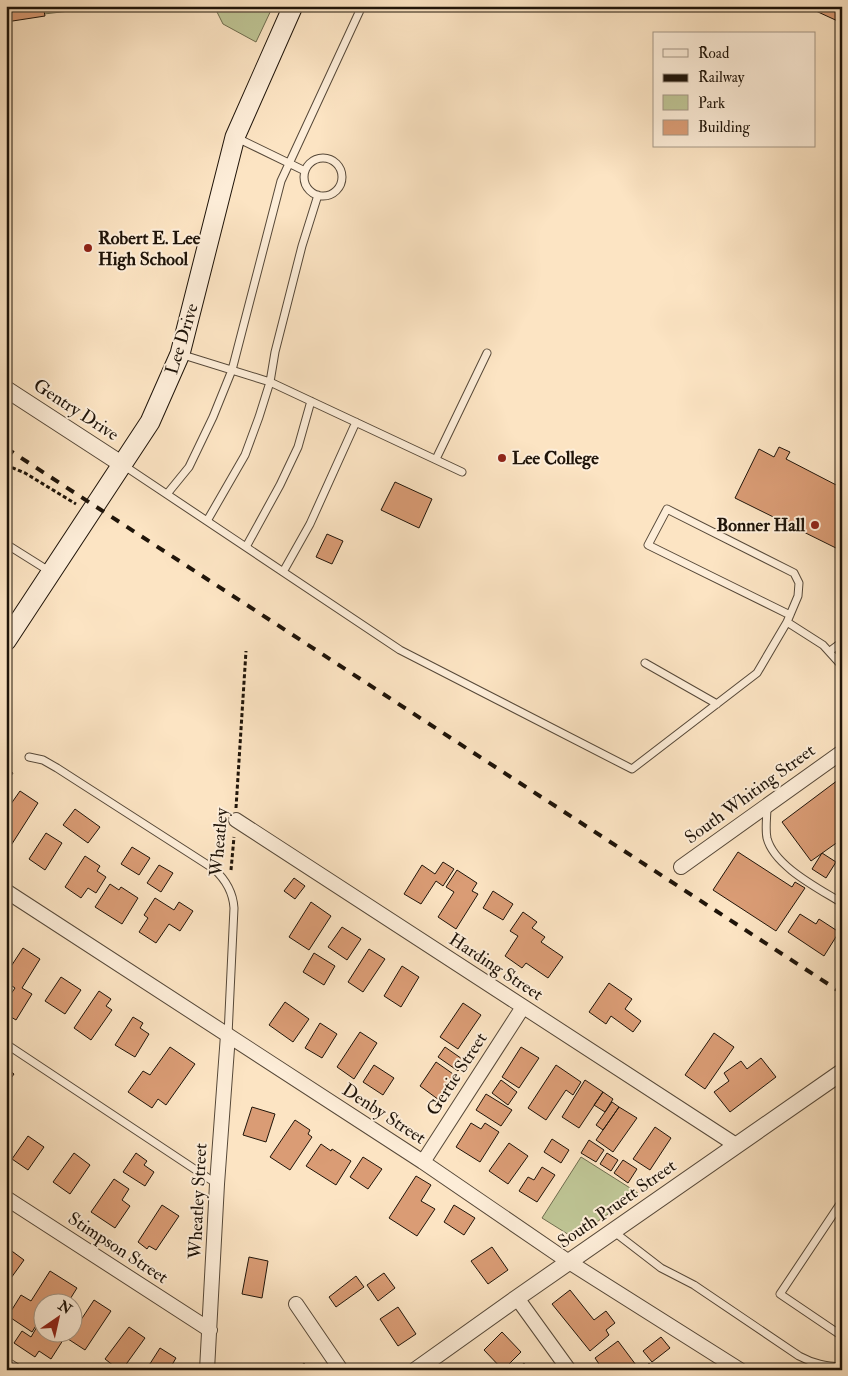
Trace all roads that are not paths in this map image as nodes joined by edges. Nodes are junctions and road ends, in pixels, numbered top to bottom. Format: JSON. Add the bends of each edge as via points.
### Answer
{"nodes":[{"id":1,"x":293,"y":6,"type":"edge"},
{"id":2,"x":362,"y":6,"type":"edge"},
{"id":3,"x":235,"y":137,"type":"junction"},
{"id":4,"x":289,"y":164,"type":"junction"},
{"id":5,"x":305,"y":171,"type":"junction"},
{"id":6,"x":318,"y":195,"type":"junction"},
{"id":7,"x":487,"y":353,"type":"dead end"},
{"id":8,"x":180,"y":354,"type":"junction"},
{"id":9,"x":232,"y":370,"type":"junction"},
{"id":10,"x":270,"y":382,"type":"junction"},
{"id":11,"x":6,"y":389,"type":"edge"},
{"id":12,"x":311,"y":401,"type":"junction"},
{"id":13,"x":356,"y":422,"type":"junction"},
{"id":14,"x":436,"y":459,"type":"junction"},
{"id":15,"x":123,"y":465,"type":"junction"},
{"id":16,"x":462,"y":472,"type":"dead end"},
{"id":17,"x":167,"y":494,"type":"junction"},
{"id":18,"x":207,"y":521,"type":"junction"},
{"id":19,"x":6,"y":544,"type":"edge"},
{"id":20,"x":246,"y":548,"type":"junction"},
{"id":21,"x":283,"y":572,"type":"junction"},
{"id":22,"x":52,"y":573,"type":"junction"},
{"id":23,"x":790,"y":615,"type":"junction"},
{"id":24,"x":787,"y":622,"type":"junction"},
{"id":25,"x":6,"y":641,"type":"edge"},
{"id":26,"x":842,"y":642,"type":"edge"},
{"id":27,"x":830,"y":651,"type":"junction"},
{"id":28,"x":644,"y":663,"type":"dead end"},
{"id":29,"x":842,"y":666,"type":"edge"},
{"id":30,"x":717,"y":704,"type":"junction"},
{"id":31,"x":842,"y":752,"type":"edge"},
{"id":32,"x":29,"y":757,"type":"dead end"},
{"id":33,"x":767,"y":805,"type":"junction"},
{"id":34,"x":236,"y":820,"type":"road end"},
{"id":35,"x":681,"y":867,"type":"dead end"},
{"id":36,"x":6,"y":891,"type":"edge"},
{"id":37,"x":842,"y":903,"type":"edge"},
{"id":38,"x":523,"y":1006,"type":"junction"},
{"id":39,"x":228,"y":1035,"type":"junction"},
{"id":40,"x":6,"y":1044,"type":"edge"},
{"id":41,"x":842,"y":1072,"type":"edge"},
{"id":42,"x":736,"y":1145,"type":"junction"},
{"id":43,"x":423,"y":1162,"type":"junction"},
{"id":44,"x":217,"y":1184,"type":"junction"},
{"id":45,"x":6,"y":1198,"type":"edge"},
{"id":46,"x":842,"y":1201,"type":"edge"},
{"id":47,"x":612,"y":1231,"type":"junction"},
{"id":48,"x":569,"y":1262,"type":"junction"},
{"id":49,"x":517,"y":1298,"type":"junction"},
{"id":50,"x":296,"y":1304,"type":"dead end"},
{"id":51,"x":210,"y":1330,"type":"junction"},
{"id":52,"x":842,"y":1336,"type":"edge"},
{"id":53,"x":6,"y":1365,"type":"edge"},
{"id":54,"x":842,"y":1367,"type":"edge"},
{"id":55,"x":14,"y":1370,"type":"edge"},
{"id":56,"x":207,"y":1370,"type":"edge"},
{"id":57,"x":341,"y":1370,"type":"edge"},
{"id":58,"x":416,"y":1370,"type":"edge"},
{"id":59,"x":569,"y":1370,"type":"edge"},
{"id":60,"x":740,"y":1370,"type":"edge"}],
"edges":[{"from":1,"to":3,"type":"main road","name":"Lee Drive"},
{"from":2,"to":4,"type":"lane"},
{"from":3,"to":4,"type":"lane"},
{"from":3,"to":8,"type":"main road","name":"Lee Drive"},
{"from":4,"to":5,"type":"lane"},
{"from":4,"to":9,"type":"lane","via":[[280,181]]},
{"from":5,"to":6,"type":"lane","via":[[305,183],[312,193]]},
{"from":5,"to":6,"type":"lane","via":[[318,158],[331,159],[341,168],[340,187],[330,195]]},
{"from":6,"to":10,"type":"lane","via":[[302,246]]},
{"from":7,"to":14,"type":"lane"},
{"from":8,"to":9,"type":"lane"},
{"from":8,"to":15,"type":"main road","name":"Lee Drive","via":[[150,422]]},
{"from":9,"to":10,"type":"lane"},
{"from":9,"to":17,"type":"lane","via":[[201,445]]},
{"from":10,"to":12,"type":"lane"},
{"from":10,"to":18,"type":"lane","via":[[245,456]]},
{"from":11,"to":15,"type":"street","name":"Gentry Drive"},
{"from":12,"to":13,"type":"lane"},
{"from":12,"to":20,"type":"lane","via":[[298,447]]},
{"from":13,"to":14,"type":"lane"},
{"from":13,"to":21,"type":"lane","via":[[310,524]]},
{"from":14,"to":16,"type":"lane"},
{"from":15,"to":17,"type":"lane"},
{"from":15,"to":22,"type":"main road","name":"Lee Drive"},
{"from":17,"to":18,"type":"lane"},
{"from":18,"to":20,"type":"lane"},
{"from":19,"to":22,"type":"lane"},
{"from":20,"to":21,"type":"lane"},
{"from":21,"to":30,"type":"lane","via":[[400,650],[632,769]]},
{"from":22,"to":25,"type":"main road","name":"Lee Drive"},
{"from":23,"to":23,"type":"lane","via":[[798,596],[799,582],[794,573],[667,509],[648,545]]},
{"from":23,"to":24,"type":"lane"},
{"from":24,"to":27,"type":"lane"},
{"from":24,"to":30,"type":"lane","via":[[757,673]]},
{"from":26,"to":27,"type":"lane"},
{"from":27,"to":29,"type":"lane"},
{"from":28,"to":30,"type":"lane"},
{"from":31,"to":33,"type":"street","name":"South Whiting Street"},
{"from":32,"to":39,"type":"lane","name":"Wheatley","via":[[58,768],[223,878],[234,897]]},
{"from":33,"to":35,"type":"street","name":"South Whiting Street"},
{"from":33,"to":37,"type":"lane","via":[[767,838],[778,858]]},
{"from":34,"to":38,"type":"street","name":"Harding Street"},
{"from":36,"to":39,"type":"street","name":"Denby Street"},
{"from":38,"to":42,"type":"street","name":"Harding Street"},
{"from":38,"to":43,"type":"street","name":"Gertie Street"},
{"from":39,"to":43,"type":"street","name":"Denby Street"},
{"from":39,"to":44,"type":"street","name":"Wheatley Street"},
{"from":40,"to":44,"type":"lane"},
{"from":41,"to":42,"type":"street","name":"South Pruett Street"},
{"from":42,"to":47,"type":"street","name":"South Pruett Street"},
{"from":43,"to":48,"type":"street","name":"Denby Street"},
{"from":44,"to":51,"type":"street","name":"Wheatley Street"},
{"from":45,"to":51,"type":"street","name":"Stimpson Street"},
{"from":46,"to":52,"type":"lane","via":[[780,1294]]},
{"from":47,"to":48,"type":"street","name":"South Pruett Street"},
{"from":47,"to":54,"type":"lane","via":[[661,1268],[694,1285],[800,1356],[824,1366]]},
{"from":48,"to":49,"type":"street","name":"South Pruett Street"},
{"from":48,"to":60,"type":"street","name":"Denby Street"},
{"from":49,"to":58,"type":"street","name":"South Pruett Street"},
{"from":49,"to":59,"type":"street"},
{"from":50,"to":57,"type":"street"},
{"from":51,"to":56,"type":"street","name":"Wheatley Street"},
{"from":53,"to":55,"type":"street"}]}
